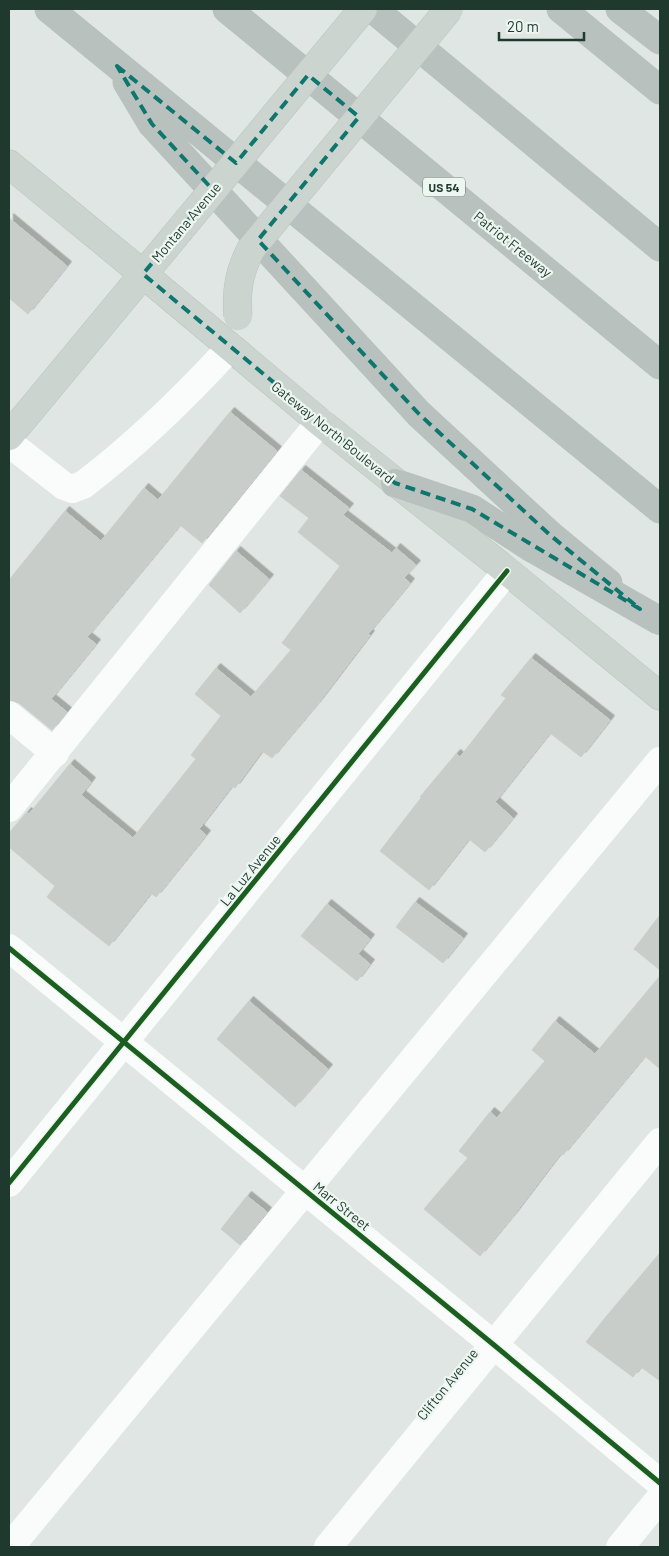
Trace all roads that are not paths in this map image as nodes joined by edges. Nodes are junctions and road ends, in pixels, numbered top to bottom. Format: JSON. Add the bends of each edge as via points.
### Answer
{"nodes":[{"id":1,"x":49,"y":9,"type":"edge"},
{"id":2,"x":227,"y":9,"type":"edge"},
{"id":3,"x":363,"y":9,"type":"edge"},
{"id":4,"x":373,"y":9,"type":"edge"},
{"id":5,"x":448,"y":9,"type":"edge"},
{"id":6,"x":561,"y":9,"type":"edge"},
{"id":7,"x":620,"y":9,"type":"edge"},
{"id":8,"x":660,"y":40,"type":"edge"},
{"id":9,"x":117,"y":66,"type":"junction"},
{"id":10,"x":660,"y":90,"type":"edge"},
{"id":11,"x":9,"y":164,"type":"edge"},
{"id":12,"x":660,"y":246,"type":"edge"},
{"id":13,"x":143,"y":274,"type":"junction"},
{"id":14,"x":235,"y":352,"type":"junction"},
{"id":15,"x":660,"y":365,"type":"edge"},
{"id":16,"x":320,"y":422,"type":"junction"},
{"id":17,"x":9,"y":436,"type":"edge"},
{"id":18,"x":9,"y":443,"type":"edge"},
{"id":19,"x":394,"y":483,"type":"junction"},
{"id":20,"x":660,"y":509,"type":"edge"},
{"id":21,"x":507,"y":571,"type":"junction"},
{"id":22,"x":660,"y":621,"type":"edge"},
{"id":23,"x":660,"y":626,"type":"edge"},
{"id":24,"x":660,"y":696,"type":"edge"},
{"id":25,"x":9,"y":715,"type":"edge"},
{"id":26,"x":55,"y":753,"type":"junction"},
{"id":27,"x":660,"y":761,"type":"edge"},
{"id":28,"x":9,"y":808,"type":"edge"},
{"id":29,"x":9,"y":948,"type":"edge"},
{"id":30,"x":124,"y":1043,"type":"junction"},
{"id":31,"x":660,"y":1142,"type":"edge"},
{"id":32,"x":9,"y":1184,"type":"edge"},
{"id":33,"x":306,"y":1191,"type":"junction"},
{"id":34,"x":494,"y":1345,"type":"junction"},
{"id":35,"x":660,"y":1483,"type":"edge"},
{"id":36,"x":660,"y":1498,"type":"edge"},
{"id":37,"x":10,"y":1547,"type":"edge"},
{"id":38,"x":328,"y":1547,"type":"edge"},
{"id":39,"x":620,"y":1547,"type":"edge"}],
"edges":[{"from":1,"to":9,"type":"highway"},
{"from":2,"to":15,"type":"highway","name":"Patriot Freeway","number":"US 54"},
{"from":3,"to":13,"type":"main road","name":"Montana Avenue","bridge":true},
{"from":4,"to":12,"type":"highway"},
{"from":5,"to":14,"type":"main road","bridge":true,"via":[[251,249],[238,282]]},
{"from":6,"to":10,"type":"highway"},
{"from":7,"to":8,"type":"highway"},
{"from":9,"to":20,"type":"highway"},
{"from":9,"to":23,"type":"highway","via":[[152,124],[419,414],[550,534]]},
{"from":11,"to":13,"type":"main road","name":"Gateway North Boulevard"},
{"from":13,"to":14,"type":"main road","name":"Gateway North Boulevard"},
{"from":13,"to":17,"type":"main road","name":"Montana Avenue"},
{"from":14,"to":16,"type":"main road","name":"Gateway North Boulevard"},
{"from":14,"to":18,"type":"street","via":[[83,485],[72,489],[64,486]]},
{"from":16,"to":19,"type":"main road","name":"Gateway North Boulevard"},
{"from":16,"to":26,"type":"street"},
{"from":19,"to":21,"type":"main road","name":"Gateway North Boulevard"},
{"from":19,"to":22,"type":"highway","bridge":true,"via":[[472,509],[532,548]]},
{"from":21,"to":24,"type":"main road","name":"Gateway North Boulevard"},
{"from":21,"to":30,"type":"street","name":"La Luz Avenue"},
{"from":25,"to":26,"type":"street"},
{"from":26,"to":28,"type":"street"},
{"from":27,"to":33,"type":"street"},
{"from":29,"to":30,"type":"street","name":"Marr Street"},
{"from":30,"to":32,"type":"street","name":"La Luz Avenue"},
{"from":30,"to":33,"type":"street","name":"Marr Street"},
{"from":31,"to":34,"type":"street","name":"Clifton Avenue"},
{"from":33,"to":34,"type":"street","name":"Marr Street"},
{"from":33,"to":37,"type":"street"},
{"from":34,"to":35,"type":"street","name":"Marr Street"},
{"from":34,"to":38,"type":"street","name":"Clifton Avenue"},
{"from":36,"to":39,"type":"street"}]}
